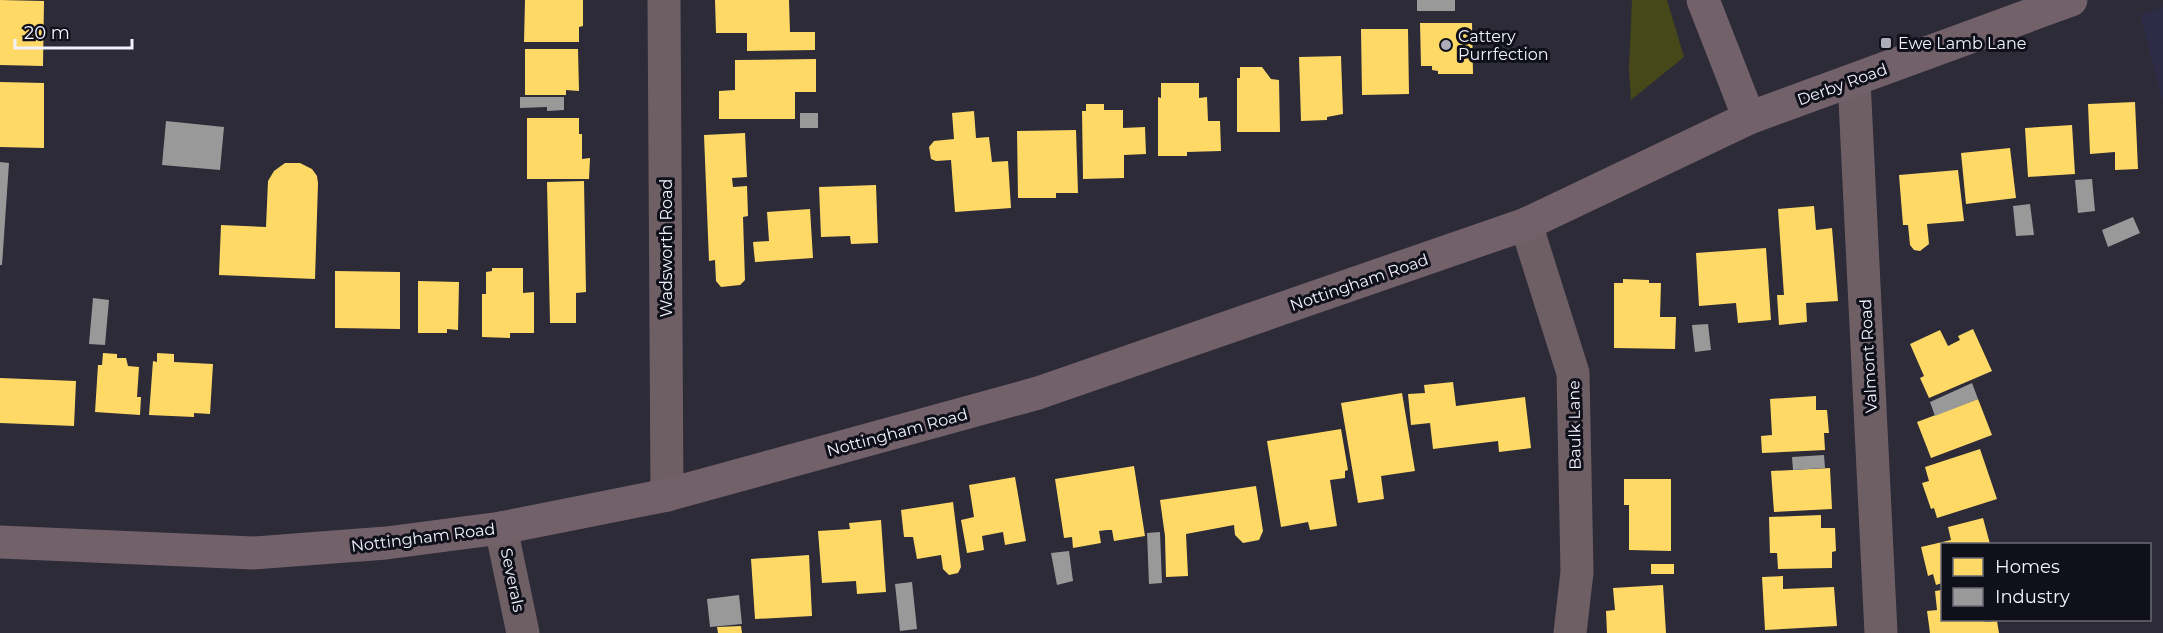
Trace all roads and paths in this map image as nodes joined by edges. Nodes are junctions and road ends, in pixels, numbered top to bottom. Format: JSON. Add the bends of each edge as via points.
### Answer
{"nodes":[{"id":1,"x":664,"y":0,"type":"edge"},
{"id":2,"x":1703,"y":0,"type":"edge"},
{"id":3,"x":2071,"y":0,"type":"edge"},
{"id":4,"x":1854,"y":80,"type":"junction"},
{"id":5,"x":1749,"y":118,"type":"junction"},
{"id":6,"x":1526,"y":224,"type":"junction"},
{"id":7,"x":667,"y":495,"type":"junction"},
{"id":8,"x":501,"y":528,"type":"junction"},
{"id":9,"x":0,"y":542,"type":"edge"},
{"id":10,"x":523,"y":633,"type":"edge"},
{"id":11,"x":1570,"y":633,"type":"edge"},
{"id":12,"x":1881,"y":633,"type":"edge"}],
"edges":[{"from":1,"to":7,"type":"street","name":"Wadsworth Road"},
{"from":2,"to":5,"type":"main road"},
{"from":3,"to":4,"type":"main road","name":"Derby Road"},
{"from":4,"to":5,"type":"main road","name":"Derby Road"},
{"from":4,"to":12,"type":"street","name":"Valmont Road"},
{"from":5,"to":6,"type":"main road","name":"Nottingham Road"},
{"from":6,"to":7,"type":"main road","name":"Nottingham Road","via":[[1038,393]]},
{"from":6,"to":11,"type":"street","name":"Baulk Lane","via":[[1573,373],[1577,572]]},
{"from":7,"to":8,"type":"main road","name":"Nottingham Road"},
{"from":8,"to":9,"type":"main road","name":"Nottingham Road","via":[[386,543],[253,553]]},
{"from":8,"to":10,"type":"street","name":"Severals"}]}
